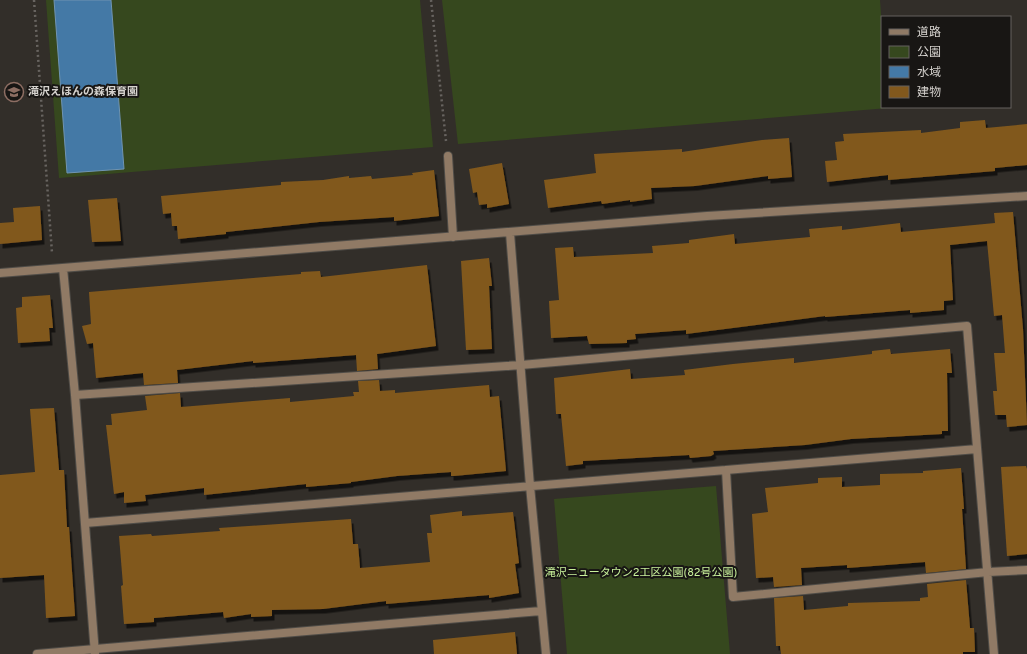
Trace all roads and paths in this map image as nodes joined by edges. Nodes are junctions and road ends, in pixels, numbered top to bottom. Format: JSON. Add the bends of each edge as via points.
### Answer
{"nodes":[{"id":1,"x":34,"y":0,"type":"edge"},
{"id":2,"x":431,"y":0,"type":"edge"},
{"id":3,"x":448,"y":156,"type":"joint"},
{"id":4,"x":1027,"y":196,"type":"edge"},
{"id":5,"x":510,"y":232,"type":"junction"},
{"id":6,"x":454,"y":237,"type":"junction"},
{"id":7,"x":63,"y":268,"type":"junction"},
{"id":8,"x":53,"y":269,"type":"junction"},
{"id":9,"x":0,"y":273,"type":"edge"},
{"id":10,"x":521,"y":365,"type":"junction"},
{"id":11,"x":75,"y":395,"type":"junction"},
{"id":12,"x":977,"y":448,"type":"junction"},
{"id":13,"x":726,"y":470,"type":"junction"},
{"id":14,"x":530,"y":486,"type":"junction"},
{"id":15,"x":85,"y":523,"type":"junction"},
{"id":16,"x":1027,"y":570,"type":"edge"},
{"id":17,"x":988,"y":572,"type":"junction"},
{"id":18,"x":541,"y":611,"type":"junction"},
{"id":19,"x":95,"y":652,"type":"edge"},
{"id":20,"x":37,"y":654,"type":"edge"},
{"id":21,"x":546,"y":654,"type":"edge"},
{"id":22,"x":994,"y":654,"type":"edge"}],
"edges":[{"from":1,"to":8,"type":"path"},
{"from":2,"to":3,"type":"path"},
{"from":3,"to":6,"type":"street"},
{"from":4,"to":5,"type":"street","via":[[706,216]]},
{"from":5,"to":6,"type":"street"},
{"from":5,"to":10,"type":"street"},
{"from":6,"to":7,"type":"street"},
{"from":7,"to":8,"type":"street"},
{"from":7,"to":11,"type":"street"},
{"from":8,"to":9,"type":"street"},
{"from":10,"to":11,"type":"street"},
{"from":10,"to":12,"type":"street","via":[[967,326]]},
{"from":10,"to":14,"type":"street"},
{"from":11,"to":15,"type":"street"},
{"from":12,"to":13,"type":"street"},
{"from":12,"to":17,"type":"street"},
{"from":13,"to":14,"type":"street"},
{"from":13,"to":17,"type":"street","via":[[733,597]]},
{"from":14,"to":15,"type":"street"},
{"from":14,"to":18,"type":"street"},
{"from":15,"to":19,"type":"street"},
{"from":16,"to":17,"type":"street"},
{"from":17,"to":22,"type":"street"},
{"from":18,"to":19,"type":"street"},
{"from":18,"to":21,"type":"street"},
{"from":19,"to":20,"type":"street"}]}
